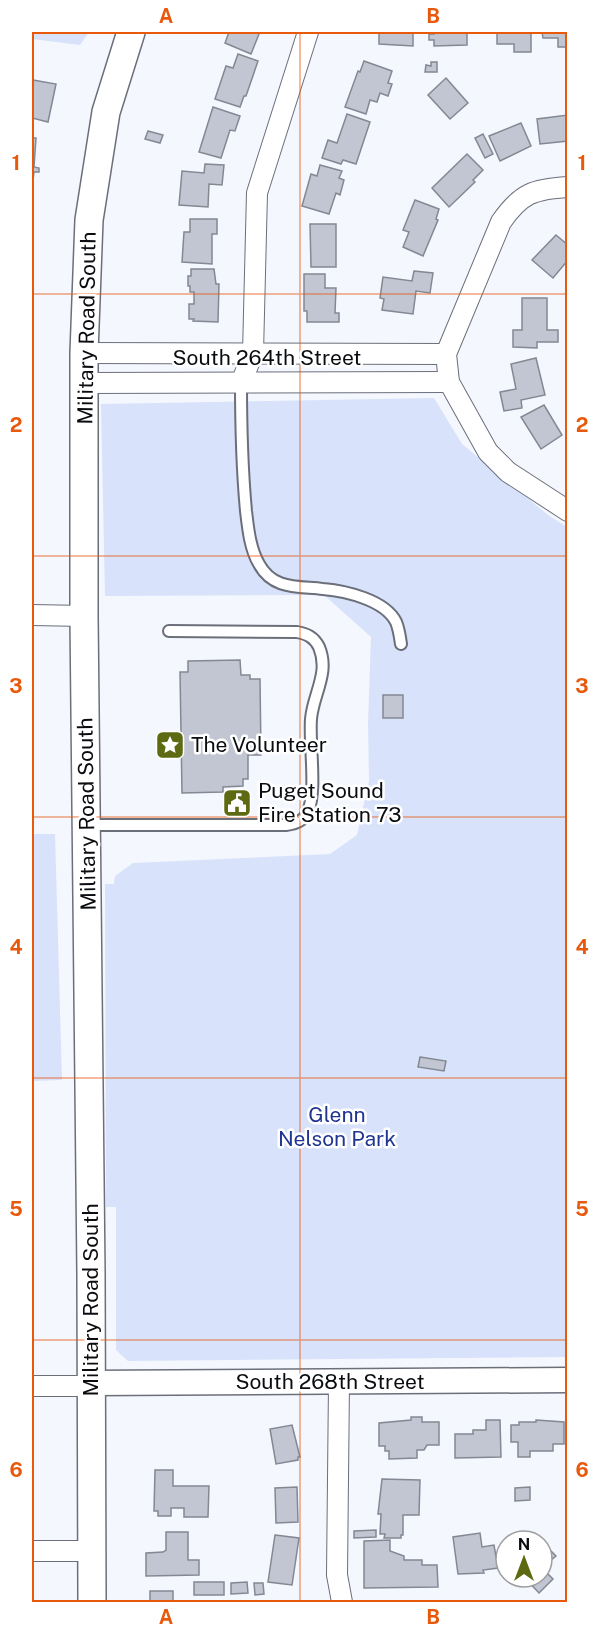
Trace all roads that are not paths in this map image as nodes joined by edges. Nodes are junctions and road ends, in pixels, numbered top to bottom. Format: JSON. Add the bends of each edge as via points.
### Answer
{"nodes":[{"id":1,"x":131,"y":32,"type":"edge"},
{"id":2,"x":308,"y":32,"type":"edge"},
{"id":3,"x":567,"y":188,"type":"edge"},
{"id":4,"x":84,"y":353,"type":"junction"},
{"id":5,"x":253,"y":353,"type":"junction"},
{"id":6,"x":446,"y":354,"type":"junction"},
{"id":7,"x":449,"y":382,"type":"junction"},
{"id":8,"x":84,"y":383,"type":"junction"},
{"id":9,"x":241,"y":383,"type":"junction"},
{"id":10,"x":567,"y":511,"type":"edge"},
{"id":11,"x":32,"y":615,"type":"edge"},
{"id":12,"x":84,"y":616,"type":"junction"},
{"id":13,"x":169,"y":630,"type":"dead end"},
{"id":14,"x":401,"y":644,"type":"dead end"},
{"id":15,"x":87,"y":825,"type":"junction"},
{"id":16,"x":567,"y":1380,"type":"edge"},
{"id":17,"x":339,"y":1382,"type":"junction"},
{"id":18,"x":92,"y":1385,"type":"junction"},
{"id":19,"x":32,"y":1386,"type":"edge"},
{"id":20,"x":32,"y":1551,"type":"edge"},
{"id":21,"x":92,"y":1551,"type":"junction"},
{"id":22,"x":92,"y":1602,"type":"edge"},
{"id":23,"x":342,"y":1602,"type":"edge"}],
"edges":[{"from":1,"to":4,"type":"main road","name":"Military Road South","via":[[106,112],[89,220]]},
{"from":2,"to":5,"type":"street","via":[[257,193]]},
{"from":3,"to":6,"type":"street","via":[[542,189],[527,194],[512,206],[501,222]]},
{"from":4,"to":5,"type":"street","name":"South 264th Street"},
{"from":4,"to":8,"type":"main road","name":"Military Road South"},
{"from":5,"to":6,"type":"street","name":"South 264th Street"},
{"from":5,"to":9,"type":"street"},
{"from":6,"to":7,"type":"street"},
{"from":7,"to":9,"type":"street","name":"South 264th Street"},
{"from":7,"to":10,"type":"street","via":[[488,453],[508,472]]},
{"from":8,"to":9,"type":"street","name":"South 264th Street"},
{"from":8,"to":12,"type":"main road","name":"Military Road South"},
{"from":9,"to":14,"type":"lane","via":[[244,494],[259,566],[284,586],[344,592],[369,600],[391,615]]},
{"from":11,"to":12,"type":"street"},
{"from":12,"to":15,"type":"main road","name":"Military Road South"},
{"from":13,"to":15,"type":"lane","via":[[310,635],[318,646],[323,673],[310,721],[309,811],[303,819],[286,825]]},
{"from":15,"to":18,"type":"main road","name":"Military Road South"},
{"from":16,"to":17,"type":"street","name":"South 268th Street"},
{"from":17,"to":18,"type":"street","name":"South 268th Street"},
{"from":17,"to":23,"type":"street","via":[[338,1575]]},
{"from":18,"to":19,"type":"street","name":"South 268th Street"},
{"from":18,"to":21,"type":"main road","name":"Military Road South"},
{"from":20,"to":21,"type":"street"},
{"from":21,"to":22,"type":"main road","name":"Military Road South"}]}
